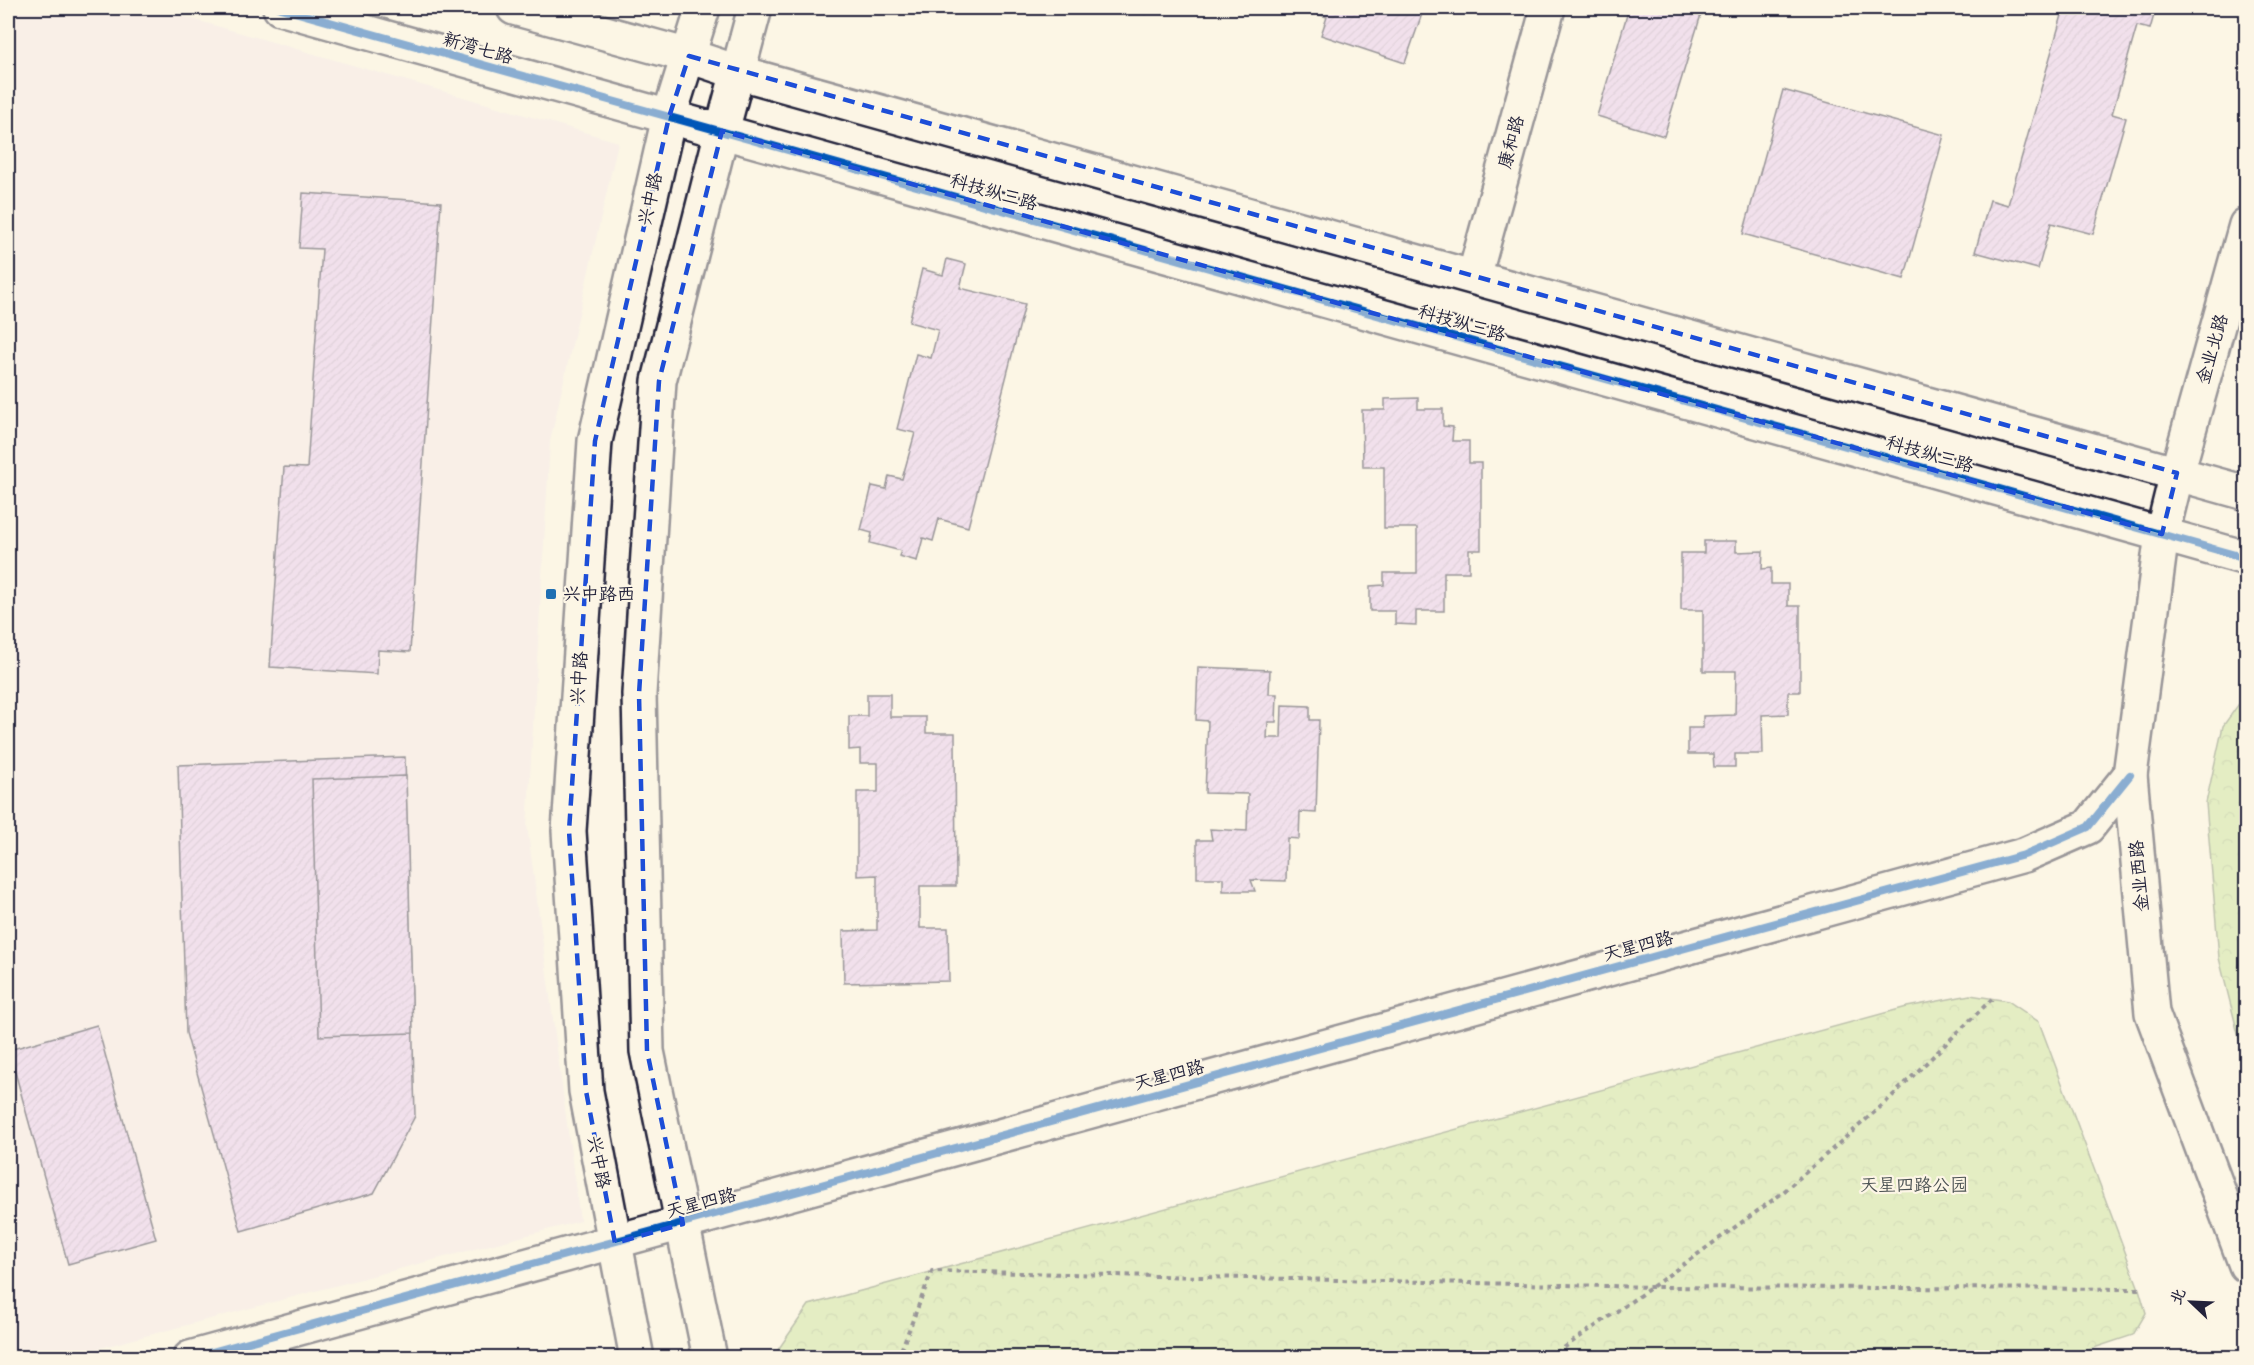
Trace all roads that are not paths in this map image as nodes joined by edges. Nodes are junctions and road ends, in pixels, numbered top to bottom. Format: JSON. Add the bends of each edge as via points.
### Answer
{"nodes":[{"id":1,"x":280,"y":8,"type":"edge"},
{"id":2,"x":514,"y":8,"type":"edge"},
{"id":3,"x":703,"y":8,"type":"edge"},
{"id":4,"x":756,"y":8,"type":"edge"},
{"id":5,"x":1548,"y":8,"type":"edge"},
{"id":6,"x":689,"y":56,"type":"junction"},
{"id":7,"x":737,"y":72,"type":"junction"},
{"id":8,"x":669,"y":117,"type":"junction"},
{"id":9,"x":722,"y":131,"type":"junction"},
{"id":10,"x":2247,"y":225,"type":"edge"},
{"id":11,"x":1474,"y":277,"type":"junction"},
{"id":12,"x":2177,"y":473,"type":"junction"},
{"id":13,"x":2247,"y":493,"type":"edge"},
{"id":14,"x":2162,"y":534,"type":"junction"},
{"id":15,"x":2247,"y":558,"type":"edge"},
{"id":16,"x":2130,"y":775,"type":"junction"},
{"id":17,"x":683,"y":1224,"type":"junction"},
{"id":18,"x":615,"y":1243,"type":"junction"},
{"id":19,"x":2247,"y":1265,"type":"edge"},
{"id":20,"x":190,"y":1358,"type":"edge"},
{"id":21,"x":637,"y":1358,"type":"edge"},
{"id":22,"x":710,"y":1358,"type":"edge"}],
"edges":[{"from":1,"to":8,"type":"street","name":"新湾七路"},
{"from":2,"to":6,"type":"street"},
{"from":3,"to":6,"type":"street","name":"兴中路"},
{"from":4,"to":7,"type":"street"},
{"from":5,"to":11,"type":"street","name":"康和路"},
{"from":6,"to":7,"type":"street"},
{"from":6,"to":8,"type":"street","name":"兴中路"},
{"from":7,"to":9,"type":"street"},
{"from":7,"to":11,"type":"street"},
{"from":8,"to":9,"type":"street","name":"科技纵三路"},
{"from":8,"to":18,"type":"street","name":"兴中路","via":[[595,441],[569,831],[586,1091]]},
{"from":9,"to":14,"type":"street","name":"科技纵三路"},
{"from":9,"to":17,"type":"street","via":[[659,381],[639,694],[647,1051]]},
{"from":10,"to":12,"type":"street","name":"金业北路"},
{"from":11,"to":12,"type":"street"},
{"from":12,"to":13,"type":"street"},
{"from":12,"to":14,"type":"street","name":"金业西路"},
{"from":14,"to":15,"type":"street","name":"科技纵三路"},
{"from":14,"to":16,"type":"street","name":"金业西路"},
{"from":16,"to":17,"type":"street","name":"天星四路","via":[[2088,827],[2024,855]]},
{"from":16,"to":19,"type":"street","name":"金业西路","via":[[2152,1013]]},
{"from":17,"to":18,"type":"street","name":"天星四路"},
{"from":17,"to":22,"type":"street"},
{"from":18,"to":20,"type":"street","name":"天星四路"},
{"from":18,"to":21,"type":"street","name":"兴中路"}]}
